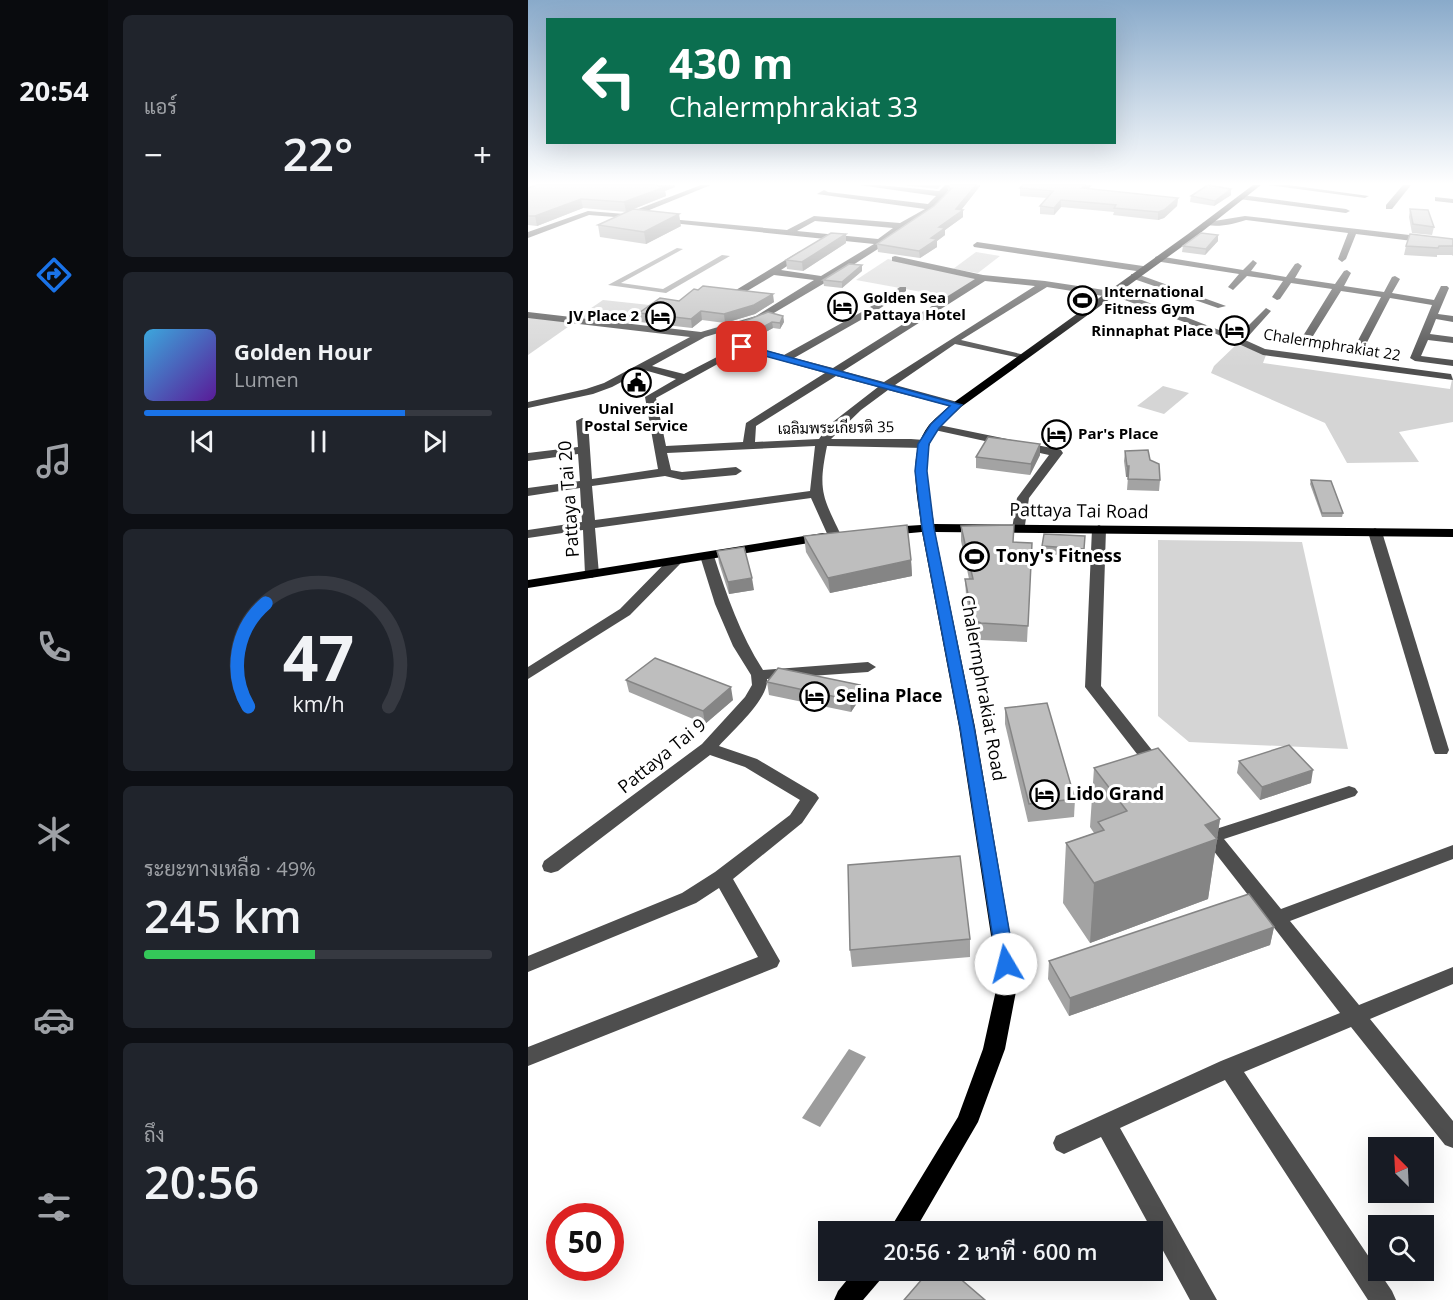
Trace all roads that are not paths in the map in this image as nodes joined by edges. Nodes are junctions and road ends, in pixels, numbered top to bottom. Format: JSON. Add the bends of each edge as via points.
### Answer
{"nodes":[{"id":1,"x":875,"y":246,"type":"edge"},
{"id":2,"x":986,"y":246,"type":"edge"},
{"id":3,"x":1176,"y":246,"type":"edge"},
{"id":4,"x":1347,"y":246,"type":"edge"},
{"id":5,"x":810,"y":249,"type":"edge"},
{"id":6,"x":1209,"y":254,"type":"edge"},
{"id":7,"x":895,"y":259,"type":"dead end"},
{"id":8,"x":1158,"y":259,"type":"junction"},
{"id":9,"x":1342,"y":259,"type":"dead end"},
{"id":10,"x":1253,"y":263,"type":"dead end"},
{"id":11,"x":1298,"y":266,"type":"dead end"},
{"id":12,"x":1198,"y":268,"type":"junction"},
{"id":13,"x":773,"y":272,"type":"junction"},
{"id":14,"x":1245,"y":272,"type":"junction"},
{"id":15,"x":1139,"y":273,"type":"junction"},
{"id":16,"x":1347,"y":273,"type":"dead end"},
{"id":17,"x":983,"y":278,"type":"junction"},
{"id":18,"x":825,"y":279,"type":"junction"},
{"id":19,"x":1395,"y":279,"type":"dead end"},
{"id":20,"x":1290,"y":280,"type":"junction"},
{"id":21,"x":1045,"y":284,"type":"junction"},
{"id":22,"x":1233,"y":287,"type":"dead end"},
{"id":23,"x":1337,"y":287,"type":"junction"},
{"id":24,"x":1444,"y":288,"type":"dead end"},
{"id":25,"x":903,"y":290,"type":"dead end"},
{"id":26,"x":1111,"y":293,"type":"junction"},
{"id":27,"x":734,"y":295,"type":"edge"},
{"id":28,"x":1388,"y":295,"type":"junction"},
{"id":29,"x":1277,"y":297,"type":"dead end"},
{"id":30,"x":1437,"y":303,"type":"junction"},
{"id":31,"x":1221,"y":306,"type":"dead end"},
{"id":32,"x":1266,"y":311,"type":"dead end"},
{"id":33,"x":528,"y":315,"type":"edge"},
{"id":34,"x":1434,"y":316,"type":"junction"},
{"id":35,"x":1453,"y":319,"type":"edge"},
{"id":36,"x":700,"y":335,"type":"junction"},
{"id":37,"x":1308,"y":336,"type":"dead end"},
{"id":38,"x":1424,"y":336,"type":"junction"},
{"id":39,"x":1453,"y":340,"type":"edge"},
{"id":40,"x":953,"y":341,"type":"junction"},
{"id":41,"x":1238,"y":342,"type":"junction"},
{"id":42,"x":1359,"y":348,"type":"dead end"},
{"id":43,"x":1021,"y":357,"type":"junction"},
{"id":44,"x":784,"y":358,"type":"junction"},
{"id":45,"x":1453,"y":363,"type":"edge"},
{"id":46,"x":645,"y":367,"type":"junction"},
{"id":47,"x":833,"y":372,"type":"junction"},
{"id":48,"x":1451,"y":377,"type":"dead end"},
{"id":49,"x":686,"y":378,"type":"junction"},
{"id":50,"x":888,"y":387,"type":"junction"},
{"id":51,"x":528,"y":405,"type":"edge"},
{"id":52,"x":957,"y":405,"type":"junction"},
{"id":53,"x":582,"y":421,"type":"dead end"},
{"id":54,"x":934,"y":427,"type":"junction"},
{"id":55,"x":822,"y":442,"type":"junction"},
{"id":56,"x":924,"y":444,"type":"junction"},
{"id":57,"x":749,"y":445,"type":"junction"},
{"id":58,"x":584,"y":450,"type":"junction"},
{"id":59,"x":661,"y":450,"type":"junction"},
{"id":60,"x":528,"y":457,"type":"edge"},
{"id":61,"x":736,"y":471,"type":"dead end"},
{"id":62,"x":665,"y":472,"type":"junction"},
{"id":63,"x":585,"y":484,"type":"junction"},
{"id":64,"x":528,"y":492,"type":"edge"},
{"id":65,"x":816,"y":494,"type":"junction"},
{"id":66,"x":587,"y":524,"type":"junction"},
{"id":67,"x":928,"y":528,"type":"junction"},
{"id":68,"x":1019,"y":529,"type":"junction"},
{"id":69,"x":1100,"y":530,"type":"junction"},
{"id":70,"x":880,"y":531,"type":"edge"},
{"id":71,"x":1375,"y":532,"type":"junction"},
{"id":72,"x":1453,"y":533,"type":"edge"},
{"id":73,"x":528,"y":534,"type":"edge"},
{"id":74,"x":840,"y":535,"type":"joint"},
{"id":75,"x":707,"y":556,"type":"junction"},
{"id":76,"x":675,"y":561,"type":"junction"},
{"id":77,"x":592,"y":574,"type":"junction"},
{"id":78,"x":528,"y":584,"type":"edge"},
{"id":79,"x":868,"y":667,"type":"dead end"},
{"id":80,"x":528,"y":674,"type":"edge"},
{"id":81,"x":759,"y":675,"type":"junction"},
{"id":82,"x":708,"y":748,"type":"junction"},
{"id":83,"x":1441,"y":750,"type":"dead end"},
{"id":84,"x":1167,"y":781,"type":"edge"},
{"id":85,"x":1349,"y":792,"type":"dead end"},
{"id":86,"x":1197,"y":819,"type":"edge"},
{"id":87,"x":1211,"y":837,"type":"junction"},
{"id":88,"x":1453,"y":852,"type":"edge"},
{"id":89,"x":551,"y":866,"type":"dead end"},
{"id":90,"x":722,"y":877,"type":"junction"},
{"id":91,"x":1275,"y":919,"type":"junction"},
{"id":92,"x":528,"y":964,"type":"edge"},
{"id":93,"x":1453,"y":975,"type":"edge"},
{"id":94,"x":1355,"y":1014,"type":"junction"},
{"id":95,"x":528,"y":1057,"type":"edge"},
{"id":96,"x":1229,"y":1068,"type":"junction"},
{"id":97,"x":1106,"y":1125,"type":"junction"},
{"id":98,"x":1450,"y":1129,"type":"edge"},
{"id":99,"x":1064,"y":1143,"type":"dead end"},
{"id":100,"x":907,"y":1221,"type":"edge"},
{"id":101,"x":863,"y":1281,"type":"edge"},
{"id":102,"x":847,"y":1300,"type":"edge"},
{"id":103,"x":1204,"y":1300,"type":"edge"},
{"id":104,"x":1383,"y":1300,"type":"edge"}],
"edges":[{"from":1,"to":18,"type":"street"},
{"from":2,"to":15,"type":"street"},
{"from":3,"to":8,"type":"main road","name":"Chalermphrakiat Road"},
{"from":4,"to":9,"type":"street"},
{"from":5,"to":13,"type":"street"},
{"from":6,"to":12,"type":"street"},
{"from":7,"to":17,"type":"street","name":"Chalermphrakiat 22"},
{"from":8,"to":12,"type":"street"},
{"from":8,"to":15,"type":"main road","name":"Chalermphrakiat Road"},
{"from":10,"to":14,"type":"street"},
{"from":11,"to":20,"type":"street"},
{"from":12,"to":14,"type":"street"},
{"from":13,"to":18,"type":"street"},
{"from":13,"to":27,"type":"street"},
{"from":14,"to":20,"type":"street"},
{"from":14,"to":22,"type":"street"},
{"from":15,"to":26,"type":"main road","name":"Chalermphrakiat Road"},
{"from":15,"to":31,"type":"street"},
{"from":16,"to":23,"type":"street"},
{"from":17,"to":21,"type":"street","name":"Chalermphrakiat 22"},
{"from":17,"to":47,"type":"street"},
{"from":18,"to":36,"type":"street","via":[[759,318]]},
{"from":19,"to":28,"type":"street"},
{"from":20,"to":23,"type":"street"},
{"from":20,"to":29,"type":"street"},
{"from":21,"to":26,"type":"street","name":"Chalermphrakiat 22"},
{"from":21,"to":40,"type":"street"},
{"from":23,"to":28,"type":"street"},
{"from":23,"to":37,"type":"street"},
{"from":24,"to":30,"type":"street"},
{"from":25,"to":44,"type":"street"},
{"from":26,"to":41,"type":"street","name":"Chalermphrakiat 22"},
{"from":26,"to":43,"type":"main road","name":"Chalermphrakiat Road"},
{"from":28,"to":30,"type":"street"},
{"from":28,"to":42,"type":"street"},
{"from":30,"to":34,"type":"street"},
{"from":32,"to":41,"type":"street"},
{"from":33,"to":36,"type":"street"},
{"from":34,"to":35,"type":"street"},
{"from":34,"to":38,"type":"street"},
{"from":36,"to":46,"type":"street"},
{"from":38,"to":39,"type":"street"},
{"from":38,"to":45,"type":"street","via":[[1415,358]]},
{"from":40,"to":43,"type":"street"},
{"from":40,"to":50,"type":"street"},
{"from":41,"to":48,"type":"street","name":"Chalermphrakiat 22","via":[[1263,352],[1405,367]]},
{"from":43,"to":52,"type":"main road","name":"Chalermphrakiat Road"},
{"from":44,"to":47,"type":"street"},
{"from":44,"to":49,"type":"street","via":[[742,347]]},
{"from":46,"to":49,"type":"street"},
{"from":46,"to":51,"type":"street","via":[[589,392]]},
{"from":47,"to":50,"type":"street"},
{"from":47,"to":57,"type":"street","via":[[750,425]]},
{"from":49,"to":59,"type":"street","via":[[650,397]]},
{"from":50,"to":52,"type":"street"},
{"from":50,"to":55,"type":"street","via":[[843,419]]},
{"from":52,"to":54,"type":"main road","name":"Chalermphrakiat Road"},
{"from":53,"to":58,"type":"street","name":"Pattaya Tai 20"},
{"from":54,"to":56,"type":"main road","name":"Chalermphrakiat Road"},
{"from":54,"to":68,"type":"street","via":[[1057,453],[1023,498]]},
{"from":55,"to":56,"type":"street","name":"เฉลิมพระเกียรติ 35"},
{"from":55,"to":57,"type":"street","name":"เฉลิมพระเกียรติ 35"},
{"from":55,"to":65,"type":"street"},
{"from":56,"to":67,"type":"main road","name":"Chalermphrakiat Road","via":[[921,471]]},
{"from":57,"to":59,"type":"street","name":"เฉลิมพระเกียรติ 35"},
{"from":58,"to":60,"type":"street"},
{"from":58,"to":63,"type":"street","name":"Pattaya Tai 20"},
{"from":59,"to":62,"type":"street"},
{"from":61,"to":62,"type":"street","via":[[682,476]]},
{"from":62,"to":63,"type":"street"},
{"from":63,"to":64,"type":"street"},
{"from":63,"to":66,"type":"street","name":"Pattaya Tai 20"},
{"from":65,"to":66,"type":"street"},
{"from":65,"to":74,"type":"street"},
{"from":66,"to":73,"type":"street"},
{"from":66,"to":77,"type":"street","name":"Pattaya Tai 20"},
{"from":67,"to":68,"type":"main road","name":"Pattaya Tai Road"},
{"from":67,"to":70,"type":"main road","name":"Pattaya Tai Road"},
{"from":67,"to":100,"type":"main road","name":"Chalermphrakiat Road","via":[[967,727],[1008,981],[994,1049],[967,1122]]},
{"from":68,"to":69,"type":"main road","name":"Pattaya Tai Road"},
{"from":69,"to":71,"type":"main road","name":"Pattaya Tai Road"},
{"from":69,"to":84,"type":"street","via":[[1094,687]]},
{"from":71,"to":72,"type":"main road","name":"Pattaya Tai Road"},
{"from":71,"to":83,"type":"street"},
{"from":74,"to":75,"type":"main road"},
{"from":75,"to":76,"type":"main road"},
{"from":75,"to":81,"type":"street","via":[[740,646]]},
{"from":76,"to":77,"type":"main road"},
{"from":76,"to":80,"type":"street","via":[[625,612]]},
{"from":77,"to":78,"type":"main road"},
{"from":79,"to":81,"type":"street"},
{"from":81,"to":82,"type":"street","name":"Pattaya Tai 9","via":[[760,686],[752,700]]},
{"from":82,"to":89,"type":"street","name":"Pattaya Tai 9"},
{"from":82,"to":90,"type":"street","via":[[751,763],[810,798],[796,819]]},
{"from":85,"to":87,"type":"street"},
{"from":86,"to":87,"type":"street"},
{"from":87,"to":91,"type":"street"},
{"from":88,"to":91,"type":"street"},
{"from":90,"to":92,"type":"street","via":[[688,898]]},
{"from":90,"to":95,"type":"street","via":[[770,961]]},
{"from":91,"to":94,"type":"street"},
{"from":93,"to":94,"type":"street"},
{"from":94,"to":96,"type":"street"},
{"from":94,"to":98,"type":"street"},
{"from":96,"to":97,"type":"street"},
{"from":96,"to":104,"type":"street"},
{"from":97,"to":99,"type":"street"},
{"from":97,"to":103,"type":"street"},
{"from":101,"to":102,"type":"main road"}]}
